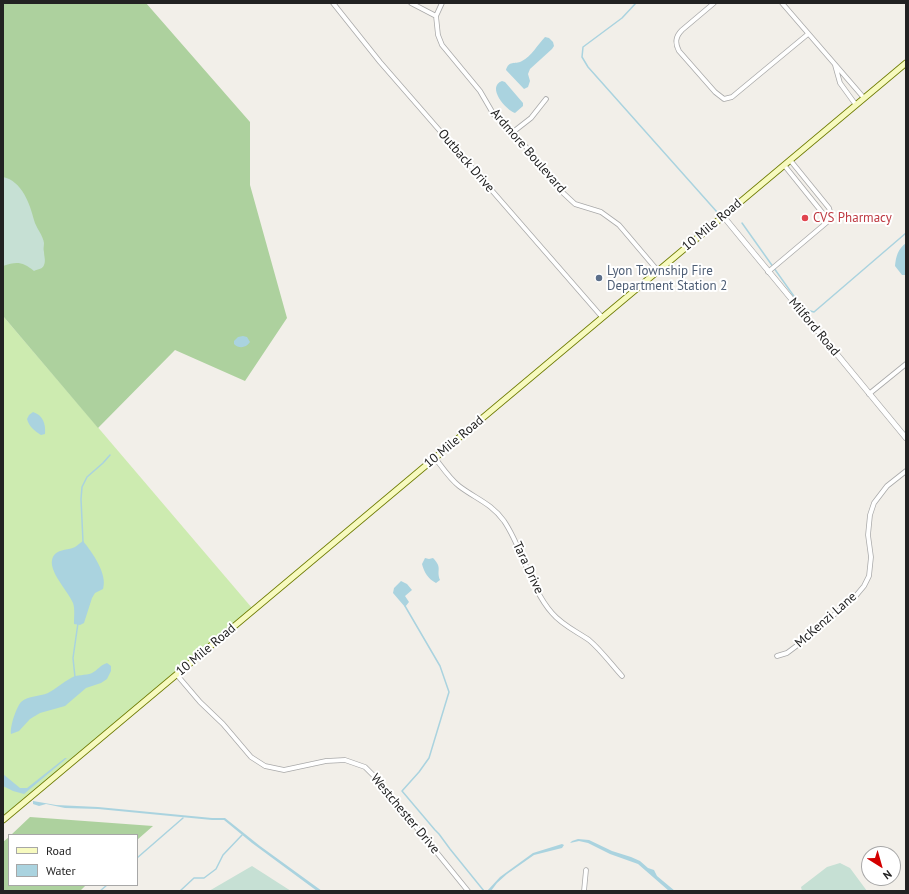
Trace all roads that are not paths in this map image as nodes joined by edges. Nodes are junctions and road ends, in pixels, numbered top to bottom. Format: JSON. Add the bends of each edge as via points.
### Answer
{"nodes":[{"id":1,"x":332,"y":3,"type":"edge"},
{"id":2,"x":411,"y":3,"type":"edge"},
{"id":3,"x":442,"y":3,"type":"edge"},
{"id":4,"x":714,"y":3,"type":"edge"},
{"id":5,"x":782,"y":3,"type":"edge"},
{"id":6,"x":436,"y":16,"type":"junction"},
{"id":7,"x":808,"y":34,"type":"junction"},
{"id":8,"x":906,"y":63,"type":"edge"},
{"id":9,"x":835,"y":65,"type":"junction"},
{"id":10,"x":864,"y":98,"type":"junction"},
{"id":11,"x":546,"y":99,"type":"dead end"},
{"id":12,"x":856,"y":105,"type":"junction"},
{"id":13,"x":513,"y":132,"type":"junction"},
{"id":14,"x":790,"y":160,"type":"junction"},
{"id":15,"x":784,"y":165,"type":"junction"},
{"id":16,"x":723,"y":216,"type":"junction"},
{"id":17,"x":832,"y":218,"type":"junction"},
{"id":18,"x":658,"y":271,"type":"junction"},
{"id":19,"x":768,"y":272,"type":"junction"},
{"id":20,"x":602,"y":318,"type":"junction"},
{"id":21,"x":906,"y":364,"type":"edge"},
{"id":22,"x":869,"y":394,"type":"junction"},
{"id":23,"x":906,"y":438,"type":"edge"},
{"id":24,"x":435,"y":458,"type":"junction"},
{"id":25,"x":906,"y":471,"type":"edge"},
{"id":26,"x":777,"y":656,"type":"dead end"},
{"id":27,"x":177,"y":675,"type":"junction"},
{"id":28,"x":622,"y":676,"type":"dead end"},
{"id":29,"x":3,"y":820,"type":"edge"},
{"id":30,"x":586,"y":870,"type":"dead end"},
{"id":31,"x":468,"y":891,"type":"edge"},
{"id":32,"x":584,"y":891,"type":"edge"}],
"edges":[{"from":1,"to":20,"type":"street","name":"Outback Drive"},
{"from":2,"to":6,"type":"street"},
{"from":3,"to":6,"type":"street"},
{"from":4,"to":7,"type":"street","via":[[682,30],[676,40],[676,46],[724,99],[732,97]]},
{"from":5,"to":7,"type":"street"},
{"from":6,"to":13,"type":"street","name":"Ardmore Boulevard","via":[[442,45],[480,91],[494,115]]},
{"from":7,"to":9,"type":"street"},
{"from":8,"to":10,"type":"main road","name":"10 Mile Road"},
{"from":9,"to":10,"type":"street"},
{"from":9,"to":12,"type":"street","via":[[840,83]]},
{"from":10,"to":12,"type":"main road","name":"10 Mile Road"},
{"from":11,"to":13,"type":"street","via":[[531,118]]},
{"from":12,"to":14,"type":"main road","name":"10 Mile Road"},
{"from":13,"to":18,"type":"street","name":"Ardmore Boulevard","via":[[561,191],[575,204],[600,212],[619,225]]},
{"from":14,"to":15,"type":"main road","name":"10 Mile Road"},
{"from":14,"to":17,"type":"street","via":[[829,208]]},
{"from":15,"to":16,"type":"main road","name":"10 Mile Road"},
{"from":15,"to":17,"type":"street","via":[[826,216]]},
{"from":16,"to":18,"type":"main road","name":"10 Mile Road"},
{"from":16,"to":19,"type":"street","name":"Milford Road"},
{"from":17,"to":19,"type":"street"},
{"from":18,"to":20,"type":"main road","name":"10 Mile Road"},
{"from":19,"to":22,"type":"street","name":"Milford Road"},
{"from":20,"to":24,"type":"main road","name":"10 Mile Road"},
{"from":21,"to":22,"type":"street"},
{"from":22,"to":23,"type":"street","name":"Milford Road"},
{"from":24,"to":27,"type":"main road","name":"10 Mile Road"},
{"from":24,"to":28,"type":"street","name":"Tara Drive","via":[[458,485],[481,499],[502,518],[513,535],[550,612],[588,640]]},
{"from":25,"to":26,"type":"street","name":"McKenzi Lane","via":[[887,486],[874,503],[868,535],[871,557],[869,576],[864,586],[854,598],[799,644],[787,653]]},
{"from":27,"to":29,"type":"main road","name":"10 Mile Road"},
{"from":27,"to":31,"type":"street","name":"Westchester Drive","via":[[252,756],[265,766],[284,770],[326,761],[345,760],[365,767]]},
{"from":30,"to":32,"type":"street"}]}
